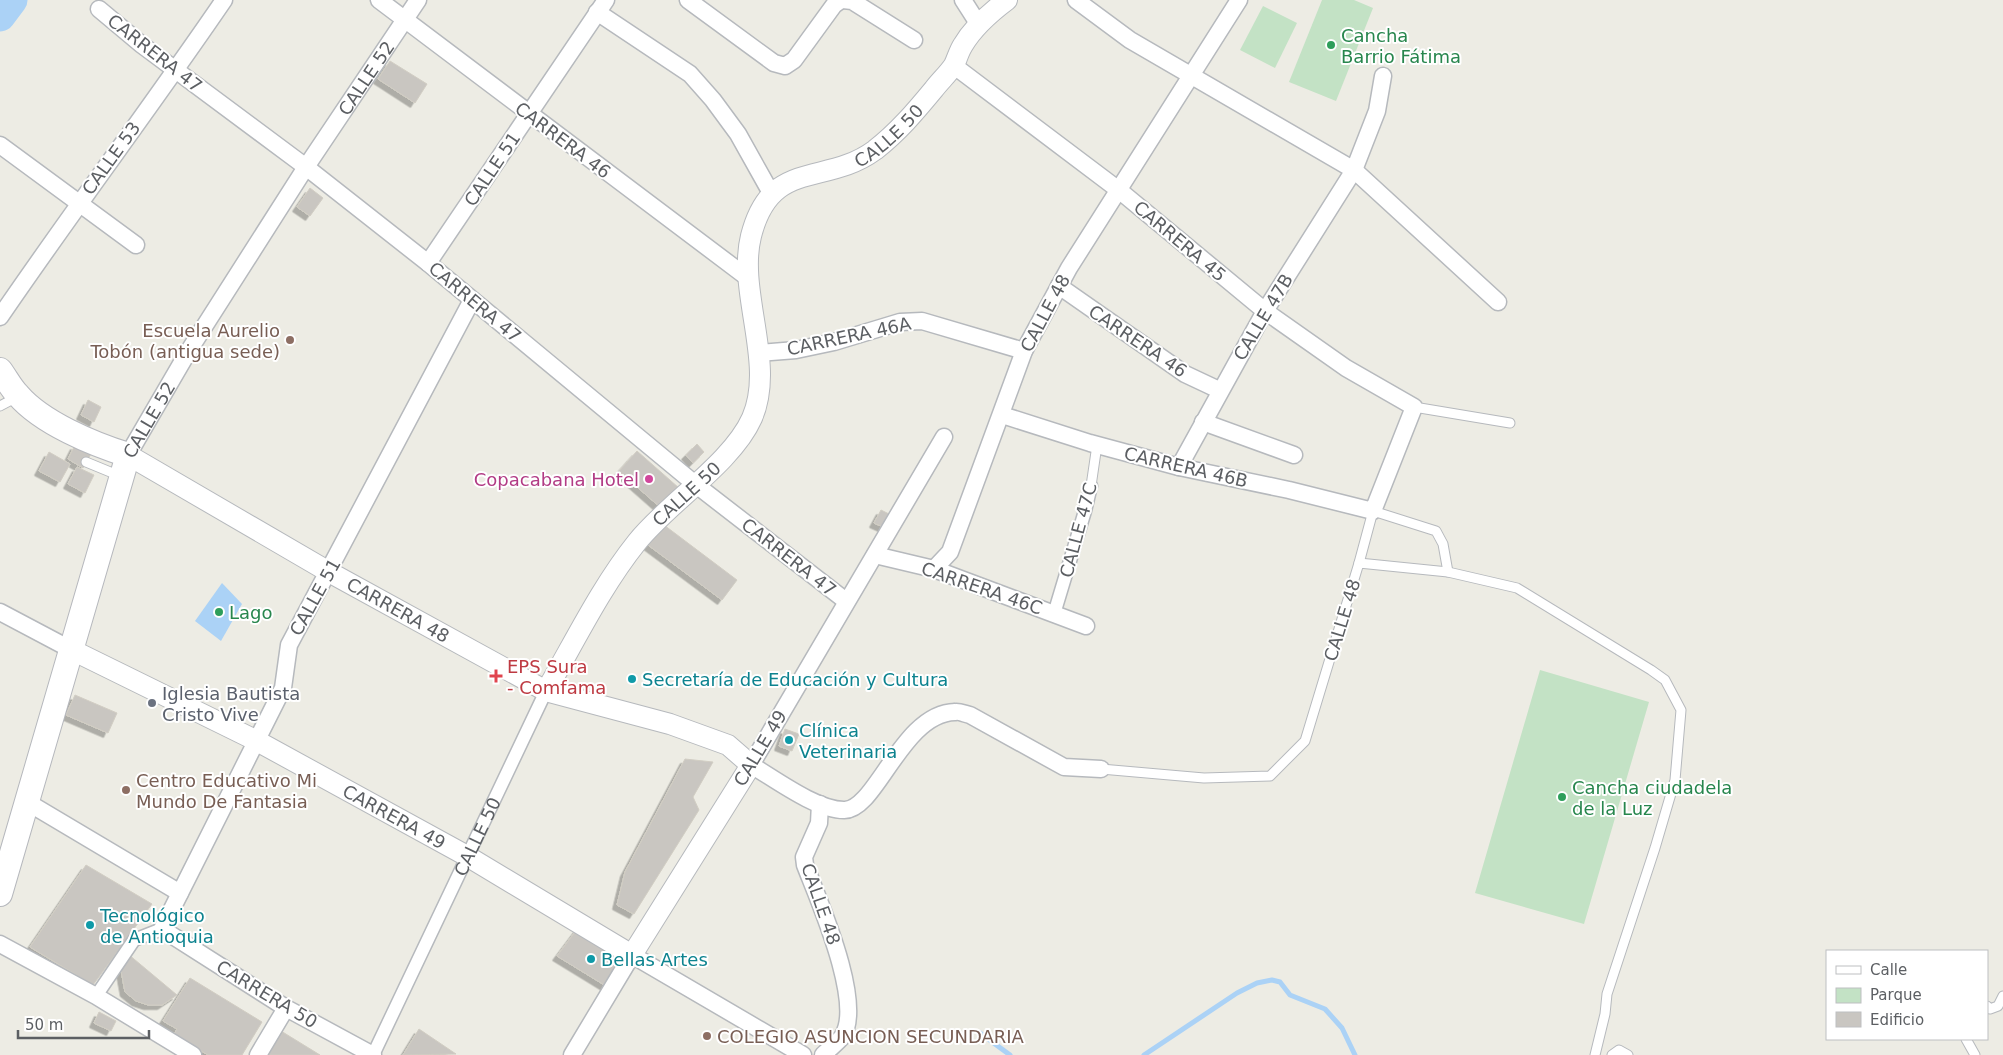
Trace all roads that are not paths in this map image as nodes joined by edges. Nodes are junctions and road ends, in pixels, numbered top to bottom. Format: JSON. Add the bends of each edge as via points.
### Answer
{"nodes":[{"id":1,"x":224,"y":0,"type":"edge"},
{"id":2,"x":379,"y":0,"type":"edge"},
{"id":3,"x":418,"y":0,"type":"edge"},
{"id":4,"x":688,"y":0,"type":"edge"},
{"id":5,"x":842,"y":0,"type":"edge"},
{"id":6,"x":963,"y":0,"type":"edge"},
{"id":7,"x":1006,"y":0,"type":"edge"},
{"id":8,"x":1076,"y":0,"type":"edge"},
{"id":9,"x":1239,"y":0,"type":"edge"},
{"id":10,"x":602,"y":6,"type":"edge"},
{"id":11,"x":99,"y":9,"type":"dead end"},
{"id":12,"x":405,"y":20,"type":"junction"},
{"id":13,"x":979,"y":25,"type":"junction"},
{"id":14,"x":914,"y":40,"type":"dead end"},
{"id":15,"x":953,"y":66,"type":"junction"},
{"id":16,"x":176,"y":70,"type":"junction"},
{"id":17,"x":1192,"y":74,"type":"junction"},
{"id":18,"x":1383,"y":76,"type":"dead end"},
{"id":19,"x":529,"y":114,"type":"junction"},
{"id":20,"x":0,"y":145,"type":"edge"},
{"id":21,"x":306,"y":167,"type":"junction"},
{"id":22,"x":1354,"y":170,"type":"junction"},
{"id":23,"x":1120,"y":191,"type":"junction"},
{"id":24,"x":771,"y":193,"type":"junction"},
{"id":25,"x":78,"y":203,"type":"junction"},
{"id":26,"x":136,"y":244,"type":"dead end"},
{"id":27,"x":428,"y":263,"type":"junction"},
{"id":28,"x":748,"y":278,"type":"junction"},
{"id":29,"x":1059,"y":286,"type":"junction"},
{"id":30,"x":472,"y":300,"type":"junction"},
{"id":31,"x":1498,"y":302,"type":"dead end"},
{"id":32,"x":1265,"y":311,"type":"junction"},
{"id":33,"x":0,"y":317,"type":"edge"},
{"id":34,"x":1024,"y":351,"type":"junction"},
{"id":35,"x":759,"y":353,"type":"junction"},
{"id":36,"x":0,"y":370,"type":"edge"},
{"id":37,"x":1219,"y":390,"type":"junction"},
{"id":38,"x":9,"y":401,"type":"edge"},
{"id":39,"x":1414,"y":407,"type":"junction"},
{"id":40,"x":1002,"y":414,"type":"junction"},
{"id":41,"x":1203,"y":422,"type":"junction"},
{"id":42,"x":1510,"y":423,"type":"dead end"},
{"id":43,"x":944,"y":437,"type":"dead end"},
{"id":44,"x":1096,"y":445,"type":"junction"},
{"id":45,"x":1294,"y":455,"type":"dead end"},
{"id":46,"x":86,"y":462,"type":"dead end"},
{"id":47,"x":124,"y":465,"type":"junction"},
{"id":48,"x":1179,"y":467,"type":"junction"},
{"id":49,"x":695,"y":484,"type":"junction"},
{"id":50,"x":1091,"y":486,"type":"joint"},
{"id":51,"x":1373,"y":511,"type":"junction"},
{"id":52,"x":875,"y":555,"type":"junction"},
{"id":53,"x":1359,"y":563,"type":"junction"},
{"id":54,"x":934,"y":569,"type":"junction"},
{"id":55,"x":329,"y":572,"type":"junction"},
{"id":56,"x":1448,"y":572,"type":"junction"},
{"id":57,"x":846,"y":601,"type":"junction"},
{"id":58,"x":0,"y":612,"type":"edge"},
{"id":59,"x":1054,"y":614,"type":"junction"},
{"id":60,"x":1086,"y":626,"type":"dead end"},
{"id":61,"x":70,"y":649,"type":"junction"},
{"id":62,"x":546,"y":691,"type":"junction"},
{"id":63,"x":257,"y":741,"type":"junction"},
{"id":64,"x":751,"y":765,"type":"junction"},
{"id":65,"x":1101,"y":769,"type":"joint"},
{"id":66,"x":27,"y":802,"type":"junction"},
{"id":67,"x":820,"y":804,"type":"junction"},
{"id":68,"x":467,"y":856,"type":"junction"},
{"id":69,"x":180,"y":893,"type":"junction"},
{"id":70,"x":0,"y":894,"type":"edge"},
{"id":71,"x":162,"y":929,"type":"junction"},
{"id":72,"x":0,"y":944,"type":"edge"},
{"id":73,"x":632,"y":955,"type":"junction"},
{"id":74,"x":96,"y":996,"type":"junction"},
{"id":75,"x":2003,"y":996,"type":"edge"},
{"id":76,"x":1988,"y":1007,"type":"edge"},
{"id":77,"x":286,"y":1008,"type":"junction"},
{"id":78,"x":1967,"y":1040,"type":"edge"},
{"id":79,"x":193,"y":1055,"type":"edge"},
{"id":80,"x":258,"y":1055,"type":"edge"},
{"id":81,"x":373,"y":1055,"type":"edge"},
{"id":82,"x":572,"y":1055,"type":"edge"},
{"id":83,"x":803,"y":1055,"type":"edge"},
{"id":84,"x":823,"y":1055,"type":"edge"},
{"id":85,"x":1595,"y":1055,"type":"edge"},
{"id":86,"x":1612,"y":1055,"type":"edge"},
{"id":87,"x":1628,"y":1055,"type":"edge"},
{"id":88,"x":1975,"y":1055,"type":"edge"}],
"edges":[{"from":1,"to":16,"type":"street","name":"CALLE 53"},
{"from":2,"to":12,"type":"street","name":"CARRERA 46"},
{"from":3,"to":12,"type":"street","name":"CALLE 52"},
{"from":4,"to":5,"type":"street","via":[[774,63],[785,66],[794,60],[834,5]]},
{"from":5,"to":14,"type":"street","via":[[852,1]]},
{"from":6,"to":13,"type":"street"},
{"from":7,"to":13,"type":"street","name":"CALLE 50"},
{"from":8,"to":17,"type":"street","via":[[1130,40]]},
{"from":9,"to":17,"type":"street","name":"CALLE 48"},
{"from":10,"to":19,"type":"street","name":"CALLE 51"},
{"from":10,"to":24,"type":"street","via":[[690,74],[738,134]]},
{"from":11,"to":16,"type":"street","name":"CARRERA 47"},
{"from":12,"to":19,"type":"street","name":"CARRERA 46"},
{"from":12,"to":21,"type":"street","name":"CALLE 52"},
{"from":13,"to":15,"type":"street","name":"CALLE 50","via":[[963,44]]},
{"from":15,"to":23,"type":"street","name":"CARRERA 45"},
{"from":15,"to":24,"type":"street","name":"CALLE 50","via":[[903,126],[872,152],[841,166],[792,179]]},
{"from":16,"to":21,"type":"street","name":"CARRERA 47"},
{"from":16,"to":25,"type":"street","name":"CALLE 53"},
{"from":17,"to":22,"type":"street"},
{"from":17,"to":23,"type":"street","name":"CALLE 48"},
{"from":18,"to":22,"type":"street","name":"CALLE 47B","via":[[1377,111]]},
{"from":19,"to":27,"type":"street","name":"CALLE 51"},
{"from":19,"to":28,"type":"street","name":"CARRERA 46"},
{"from":20,"to":25,"type":"street"},
{"from":21,"to":27,"type":"street","name":"CARRERA 47"},
{"from":21,"to":47,"type":"street","name":"CALLE 52","via":[[188,352]]},
{"from":22,"to":31,"type":"street"},
{"from":22,"to":32,"type":"street","name":"CALLE 47B"},
{"from":23,"to":29,"type":"street","name":"CALLE 48"},
{"from":23,"to":32,"type":"street","name":"CARRERA 45"},
{"from":24,"to":28,"type":"street","name":"CALLE 50","via":[[758,213],[750,239]]},
{"from":25,"to":26,"type":"street"},
{"from":25,"to":33,"type":"street","name":"CALLE 53"},
{"from":27,"to":30,"type":"street","name":"CARRERA 47"},
{"from":28,"to":35,"type":"street","name":"CALLE 50"},
{"from":29,"to":34,"type":"street","name":"CALLE 48"},
{"from":29,"to":37,"type":"street","name":"CARRERA 46","via":[[1185,374]]},
{"from":30,"to":49,"type":"street","name":"CARRERA 47"},
{"from":30,"to":55,"type":"street","name":"CALLE 51"},
{"from":32,"to":37,"type":"street","name":"CALLE 47B"},
{"from":32,"to":39,"type":"street","name":"CARRERA 45","via":[[1346,368]]},
{"from":34,"to":35,"type":"street","name":"CARRERA 46A","via":[[922,321],[900,322],[796,350]]},
{"from":34,"to":40,"type":"street","name":"CALLE 48"},
{"from":35,"to":49,"type":"street","name":"CALLE 50","via":[[759,387],[753,416],[740,440]]},
{"from":36,"to":38,"type":"main road","name":"CARRERA 48"},
{"from":37,"to":41,"type":"street","name":"CALLE 47B"},
{"from":38,"to":47,"type":"main road","name":"CARRERA 48","via":[[48,419]]},
{"from":39,"to":42,"type":"lane"},
{"from":39,"to":51,"type":"street"},
{"from":40,"to":44,"type":"street","name":"CARRERA 46B"},
{"from":40,"to":54,"type":"street","name":"CALLE 48","via":[[950,552]]},
{"from":41,"to":45,"type":"street"},
{"from":41,"to":48,"type":"street","name":"CALLE 47B"},
{"from":43,"to":52,"type":"street","name":"CALLE 49"},
{"from":44,"to":48,"type":"street","name":"CARRERA 46B"},
{"from":44,"to":50,"type":"lane","name":"CALLE 47C"},
{"from":46,"to":47,"type":"lane"},
{"from":47,"to":55,"type":"street","name":"CARRERA 48"},
{"from":47,"to":61,"type":"main road","name":"CALLE 52"},
{"from":48,"to":51,"type":"street","name":"CARRERA 46B"},
{"from":49,"to":57,"type":"street","name":"CARRERA 47"},
{"from":49,"to":62,"type":"street","name":"CALLE 50","via":[[638,540],[620,565]]},
{"from":50,"to":59,"type":"street","name":"CALLE 47C"},
{"from":51,"to":53,"type":"lane"},
{"from":51,"to":56,"type":"lane","via":[[1436,530],[1443,544]]},
{"from":52,"to":54,"type":"street","name":"CARRERA 46C"},
{"from":52,"to":57,"type":"street","name":"CALLE 49"},
{"from":53,"to":56,"type":"lane","name":"CALLE 48"},
{"from":53,"to":65,"type":"lane","name":"CALLE 48","via":[[1305,740],[1270,776],[1204,778]]},
{"from":54,"to":59,"type":"street","name":"CARRERA 46C"},
{"from":55,"to":62,"type":"street","name":"CARRERA 48"},
{"from":55,"to":63,"type":"street","name":"CALLE 51","via":[[289,645],[283,688]]},
{"from":56,"to":85,"type":"lane","name":"CALLE 48","via":[[1517,588],[1665,680],[1682,710],[1675,780],[1607,994]]},
{"from":57,"to":64,"type":"street","name":"CALLE 49"},
{"from":58,"to":61,"type":"street","name":"CARRERA 49"},
{"from":59,"to":60,"type":"street","name":"CARRERA 46C"},
{"from":61,"to":63,"type":"street","name":"CARRERA 49"},
{"from":61,"to":66,"type":"main road","name":"CALLE 52"},
{"from":62,"to":64,"type":"street","name":"CARRERA 48","via":[[670,724],[728,746]]},
{"from":62,"to":68,"type":"street","name":"CALLE 50"},
{"from":63,"to":68,"type":"street","name":"CARRERA 49"},
{"from":63,"to":69,"type":"street","name":"CALLE 51"},
{"from":64,"to":67,"type":"street","name":"CARRERA 48"},
{"from":64,"to":73,"type":"street","name":"CALLE 49"},
{"from":65,"to":67,"type":"street","via":[[1064,767],[970,715],[955,712],[939,716],[915,731],[863,802],[845,810]]},
{"from":66,"to":69,"type":"street"},
{"from":66,"to":70,"type":"main road","name":"CALLE 52"},
{"from":67,"to":84,"type":"street","name":"CALLE 48","via":[[819,823],[804,856],[840,956],[846,987],[847,1021],[843,1036]]},
{"from":68,"to":73,"type":"street","name":"CARRERA 49"},
{"from":68,"to":81,"type":"street","name":"CALLE 50"},
{"from":69,"to":71,"type":"street","name":"CALLE 51"},
{"from":71,"to":74,"type":"street","via":[[134,940]]},
{"from":71,"to":77,"type":"street","name":"CARRERA 50"},
{"from":72,"to":74,"type":"street"},
{"from":73,"to":82,"type":"street","name":"CALLE 49"},
{"from":73,"to":83,"type":"street","name":"CARRERA 49"},
{"from":74,"to":79,"type":"street"},
{"from":75,"to":76,"type":"lane","via":[[1998,1006]]},
{"from":77,"to":80,"type":"street"},
{"from":77,"to":81,"type":"street","name":"CARRERA 50"},
{"from":78,"to":88,"type":"lane"},
{"from":86,"to":87,"type":"lane","via":[[1619,1050]]}]}
